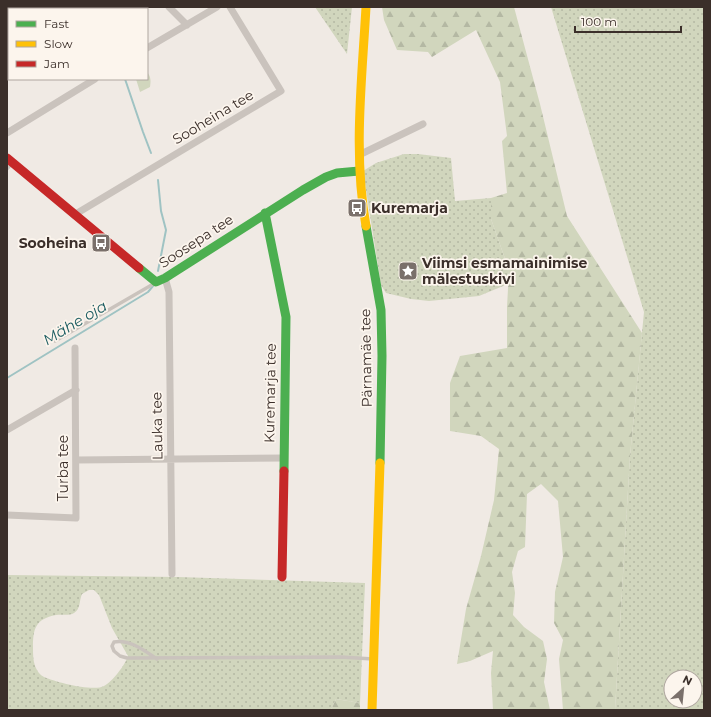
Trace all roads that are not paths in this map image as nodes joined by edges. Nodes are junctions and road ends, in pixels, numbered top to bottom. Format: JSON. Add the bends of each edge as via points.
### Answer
{"nodes":[{"id":1,"x":169,"y":7,"type":"edge"},
{"id":2,"x":218,"y":7,"type":"edge"},
{"id":3,"x":230,"y":7,"type":"edge"},
{"id":4,"x":366,"y":7,"type":"edge"},
{"id":5,"x":187,"y":25,"type":"junction"},
{"id":6,"x":148,"y":47,"type":"edge"},
{"id":7,"x":94,"y":80,"type":"edge"},
{"id":8,"x":423,"y":124,"type":"dead end"},
{"id":9,"x":7,"y":133,"type":"edge"},
{"id":10,"x":359,"y":155,"type":"junction"},
{"id":11,"x":9,"y":163,"type":"edge"},
{"id":12,"x":359,"y":171,"type":"junction"},
{"id":13,"x":265,"y":213,"type":"junction"},
{"id":14,"x":74,"y":215,"type":"junction"},
{"id":15,"x":165,"y":278,"type":"junction"},
{"id":16,"x":156,"y":282,"type":"junction"},
{"id":17,"x":54,"y":341,"type":"dead end"},
{"id":18,"x":75,"y":348,"type":"dead end"},
{"id":19,"x":76,"y":390,"type":"junction"},
{"id":20,"x":7,"y":430,"type":"edge"},
{"id":21,"x":171,"y":458,"type":"junction"},
{"id":22,"x":283,"y":458,"type":"junction"},
{"id":23,"x":77,"y":460,"type":"junction"},
{"id":24,"x":7,"y":515,"type":"edge"},
{"id":25,"x":172,"y":574,"type":"dead end"},
{"id":26,"x":282,"y":576,"type":"dead end"},
{"id":27,"x":158,"y":659,"type":"junction"},
{"id":28,"x":374,"y":659,"type":"junction"},
{"id":29,"x":372,"y":710,"type":"edge"}],
"edges":[{"from":1,"to":5,"type":"street"},
{"from":2,"to":5,"type":"street"},
{"from":3,"to":14,"type":"street","name":"Sooheina tee","via":[[281,91]]},
{"from":4,"to":10,"type":"street","name":"Pärnamäe tee"},
{"from":5,"to":6,"type":"street"},
{"from":7,"to":9,"type":"street"},
{"from":8,"to":10,"type":"street"},
{"from":10,"to":12,"type":"street","name":"Pärnamäe tee"},
{"from":11,"to":14,"type":"street","name":"Soosepa tee"},
{"from":12,"to":13,"type":"street","name":"Soosepa tee","via":[[326,177]]},
{"from":12,"to":28,"type":"street","name":"Pärnamäe tee","via":[[364,217],[381,310],[382,332]]},
{"from":13,"to":15,"type":"street","name":"Soosepa tee"},
{"from":13,"to":22,"type":"street","name":"Kuremarja tee","via":[[286,317]]},
{"from":14,"to":16,"type":"street","name":"Soosepa tee"},
{"from":15,"to":16,"type":"street","name":"Soosepa tee"},
{"from":15,"to":21,"type":"street","name":"Lauka tee","via":[[169,292]]},
{"from":16,"to":17,"type":"lane"},
{"from":18,"to":19,"type":"street","name":"Turba tee"},
{"from":19,"to":20,"type":"street"},
{"from":19,"to":23,"type":"street","name":"Turba tee"},
{"from":21,"to":22,"type":"street"},
{"from":21,"to":23,"type":"street"},
{"from":21,"to":25,"type":"street","name":"Lauka tee"},
{"from":22,"to":26,"type":"street","name":"Kuremarja tee"},
{"from":23,"to":24,"type":"street","name":"Turba tee","via":[[76,518]]},
{"from":27,"to":27,"type":"lane","via":[[127,658],[114,651],[112,646],[114,642],[129,643]]},
{"from":27,"to":28,"type":"lane"},
{"from":28,"to":29,"type":"street","name":"Pärnamäe tee"}]}
